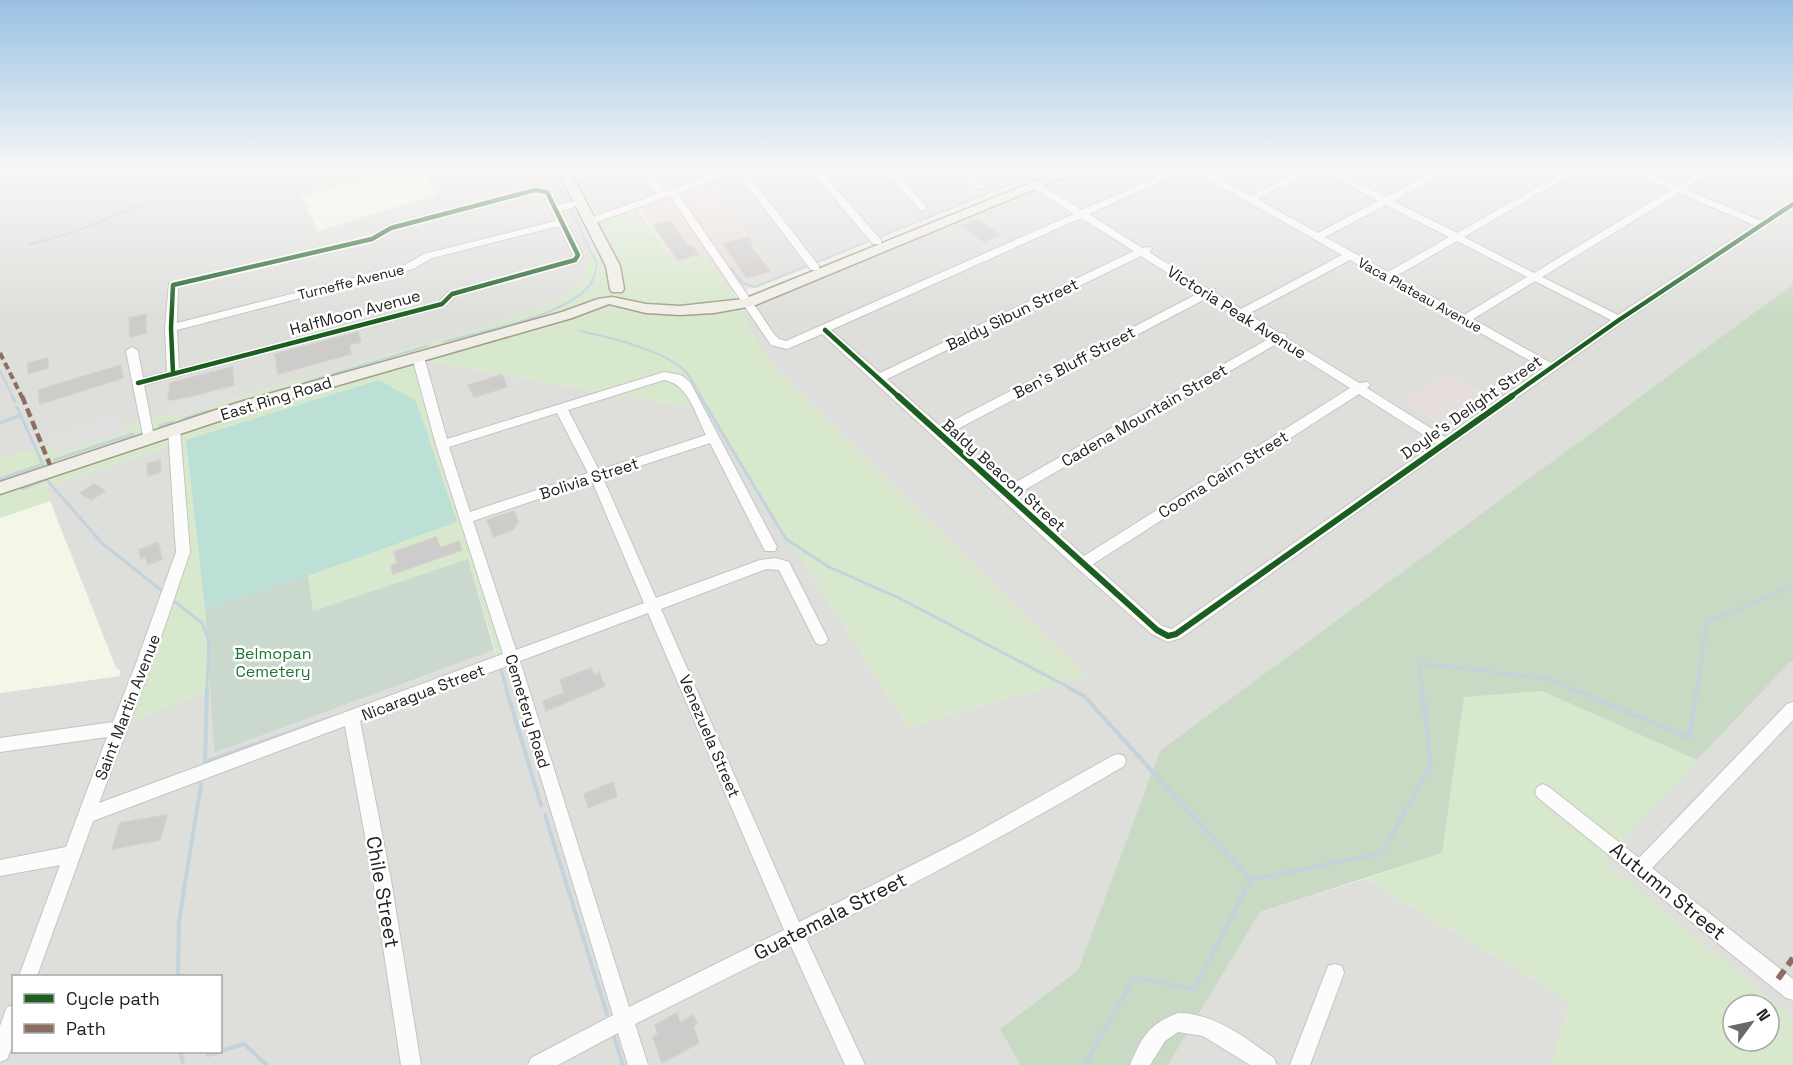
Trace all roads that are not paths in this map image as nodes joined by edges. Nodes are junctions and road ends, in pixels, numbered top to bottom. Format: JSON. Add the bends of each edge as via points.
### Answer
{"nodes":[{"id":1,"x":426,"y":219,"type":"edge"},
{"id":2,"x":561,"y":219,"type":"edge"},
{"id":3,"x":598,"y":219,"type":"edge"},
{"id":4,"x":686,"y":219,"type":"edge"},
{"id":5,"x":777,"y":219,"type":"edge"},
{"id":6,"x":857,"y":219,"type":"edge"},
{"id":7,"x":946,"y":219,"type":"edge"},
{"id":8,"x":1072,"y":219,"type":"edge"},
{"id":9,"x":1094,"y":219,"type":"edge"},
{"id":10,"x":1285,"y":219,"type":"edge"},
{"id":11,"x":1352,"y":219,"type":"edge"},
{"id":12,"x":1424,"y":219,"type":"edge"},
{"id":13,"x":1487,"y":219,"type":"edge"},
{"id":14,"x":1628,"y":219,"type":"edge"},
{"id":15,"x":1745,"y":219,"type":"edge"},
{"id":16,"x":1770,"y":219,"type":"edge"},
{"id":17,"x":591,"y":221,"type":"joint"},
{"id":18,"x":563,"y":222,"type":"junction"},
{"id":19,"x":1760,"y":225,"type":"junction"},
{"id":20,"x":926,"y":227,"type":"junction"},
{"id":21,"x":1458,"y":235,"type":"junction"},
{"id":22,"x":1318,"y":237,"type":"junction"},
{"id":23,"x":877,"y":242,"type":"dead end"},
{"id":24,"x":1144,"y":251,"type":"junction"},
{"id":25,"x":1349,"y":256,"type":"junction"},
{"id":26,"x":815,"y":268,"type":"junction"},
{"id":27,"x":1536,"y":275,"type":"junction"},
{"id":28,"x":1387,"y":276,"type":"junction"},
{"id":29,"x":1208,"y":292,"type":"junction"},
{"id":30,"x":609,"y":295,"type":"junction"},
{"id":31,"x":745,"y":299,"type":"junction"},
{"id":32,"x":1243,"y":312,"type":"junction"},
{"id":33,"x":1622,"y":318,"type":"junction"},
{"id":34,"x":1465,"y":319,"type":"junction"},
{"id":35,"x":171,"y":328,"type":"junction"},
{"id":36,"x":825,"y":330,"type":"junction"},
{"id":37,"x":1280,"y":337,"type":"junction"},
{"id":38,"x":132,"y":351,"type":"dead end"},
{"id":39,"x":418,"y":357,"type":"junction"},
{"id":40,"x":1552,"y":368,"type":"junction"},
{"id":41,"x":173,"y":373,"type":"junction"},
{"id":42,"x":878,"y":379,"type":"junction"},
{"id":43,"x":138,"y":383,"type":"junction"},
{"id":44,"x":1361,"y":387,"type":"junction"},
{"id":45,"x":561,"y":409,"type":"junction"},
{"id":46,"x":174,"y":429,"type":"junction"},
{"id":47,"x":938,"y":434,"type":"junction"},
{"id":48,"x":148,"y":437,"type":"junction"},
{"id":49,"x":713,"y":437,"type":"junction"},
{"id":50,"x":1447,"y":440,"type":"junction"},
{"id":51,"x":442,"y":445,"type":"junction"},
{"id":52,"x":596,"y":476,"type":"junction"},
{"id":53,"x":0,"y":488,"type":"edge"},
{"id":54,"x":1006,"y":494,"type":"junction"},
{"id":55,"x":466,"y":518,"type":"junction"},
{"id":56,"x":770,"y":547,"type":"dead end"},
{"id":57,"x":1082,"y":564,"type":"junction"},
{"id":58,"x":653,"y":605,"type":"junction"},
{"id":59,"x":1168,"y":636,"type":"joint"},
{"id":60,"x":821,"y":639,"type":"dead end"},
{"id":61,"x":512,"y":659,"type":"junction"},
{"id":62,"x":1793,"y":709,"type":"edge"},
{"id":63,"x":352,"y":719,"type":"junction"},
{"id":64,"x":118,"y":728,"type":"junction"},
{"id":65,"x":0,"y":745,"type":"edge"},
{"id":66,"x":1118,"y":761,"type":"dead end"},
{"id":67,"x":1543,"y":792,"type":"dead end"},
{"id":68,"x":87,"y":815,"type":"junction"},
{"id":69,"x":73,"y":854,"type":"junction"},
{"id":70,"x":0,"y":867,"type":"edge"},
{"id":71,"x":1640,"y":869,"type":"junction"},
{"id":72,"x":795,"y":934,"type":"junction"},
{"id":73,"x":1335,"y":973,"type":"dead end"},
{"id":74,"x":28,"y":975,"type":"edge"},
{"id":75,"x":1793,"y":991,"type":"edge"},
{"id":76,"x":624,"y":1018,"type":"junction"},
{"id":77,"x":8,"y":1019,"type":"edge"},
{"id":78,"x":0,"y":1052,"type":"edge"},
{"id":79,"x":411,"y":1065,"type":"edge"},
{"id":80,"x":538,"y":1065,"type":"edge"},
{"id":81,"x":638,"y":1065,"type":"edge"},
{"id":82,"x":855,"y":1065,"type":"edge"},
{"id":83,"x":1140,"y":1065,"type":"edge"},
{"id":84,"x":1267,"y":1065,"type":"edge"},
{"id":85,"x":1300,"y":1065,"type":"edge"}],
"edges":[{"from":1,"to":35,"type":"street","via":[[391,228],[372,239],[173,285]]},
{"from":2,"to":18,"type":"street"},
{"from":3,"to":17,"type":"street"},
{"from":4,"to":31,"type":"street"},
{"from":5,"to":26,"type":"street"},
{"from":6,"to":23,"type":"street"},
{"from":7,"to":20,"type":"main road"},
{"from":8,"to":36,"type":"street"},
{"from":9,"to":24,"type":"street","name":"Victoria Peak Avenue"},
{"from":10,"to":22,"type":"street","name":"Vaca Plateau Avenue"},
{"from":11,"to":22,"type":"street"},
{"from":12,"to":21,"type":"street"},
{"from":13,"to":21,"type":"street"},
{"from":14,"to":27,"type":"street"},
{"from":15,"to":19,"type":"street"},
{"from":16,"to":19,"type":"street","name":"Doyle's Delight Street"},
{"from":17,"to":30,"type":"main road","via":[[610,261]]},
{"from":18,"to":35,"type":"street","name":"Turneffe Avenue","via":[[428,256],[409,267]]},
{"from":18,"to":41,"type":"street","name":"HalfMoon Avenue","via":[[578,255],[575,260],[452,294],[442,304]]},
{"from":19,"to":33,"type":"street","name":"Doyle's Delight Street"},
{"from":20,"to":26,"type":"main road"},
{"from":20,"to":31,"type":"main road"},
{"from":21,"to":27,"type":"street"},
{"from":21,"to":28,"type":"street"},
{"from":22,"to":25,"type":"street","name":"Vaca Plateau Avenue"},
{"from":24,"to":29,"type":"street","name":"Victoria Peak Avenue"},
{"from":24,"to":42,"type":"street","name":"Baldy Sibun Street"},
{"from":25,"to":28,"type":"street","name":"Vaca Plateau Avenue"},
{"from":25,"to":32,"type":"street"},
{"from":26,"to":31,"type":"main road"},
{"from":27,"to":33,"type":"street"},
{"from":27,"to":34,"type":"street"},
{"from":28,"to":34,"type":"street","name":"Vaca Plateau Avenue"},
{"from":29,"to":32,"type":"street","name":"Victoria Peak Avenue"},
{"from":29,"to":47,"type":"street","name":"Ben's Bluff Street"},
{"from":30,"to":31,"type":"main road","via":[[640,307],[713,310]]},
{"from":30,"to":39,"type":"main road","name":"East Ring Road","via":[[556,318]]},
{"from":31,"to":36,"type":"street","via":[[775,342],[787,345]]},
{"from":32,"to":37,"type":"street","name":"Victoria Peak Avenue"},
{"from":33,"to":40,"type":"street","name":"Doyle's Delight Street"},
{"from":34,"to":40,"type":"street","name":"Vaca Plateau Avenue"},
{"from":35,"to":41,"type":"street"},
{"from":36,"to":42,"type":"street","name":"Baldy Beacon Street"},
{"from":37,"to":44,"type":"street","name":"Victoria Peak Avenue"},
{"from":37,"to":54,"type":"street","name":"Cadena Mountain Street"},
{"from":38,"to":43,"type":"street"},
{"from":39,"to":46,"type":"main road","name":"East Ring Road"},
{"from":39,"to":51,"type":"street","name":"Cemetery Road"},
{"from":40,"to":50,"type":"street","name":"Doyle's Delight Street"},
{"from":41,"to":43,"type":"street","name":"HalfMoon Avenue"},
{"from":42,"to":47,"type":"street","name":"Baldy Beacon Street"},
{"from":43,"to":48,"type":"street"},
{"from":44,"to":50,"type":"street","name":"Victoria Peak Avenue"},
{"from":44,"to":57,"type":"street","name":"Cooma Cairn Street"},
{"from":45,"to":49,"type":"street","via":[[664,376],[677,378],[686,385]]},
{"from":45,"to":51,"type":"street"},
{"from":45,"to":52,"type":"street","name":"Venezuela Street"},
{"from":46,"to":48,"type":"main road","name":"East Ring Road"},
{"from":46,"to":64,"type":"street","name":"Saint Martin Avenue","via":[[183,552]]},
{"from":47,"to":54,"type":"street","name":"Baldy Beacon Street"},
{"from":48,"to":53,"type":"main road","name":"East Ring Road"},
{"from":49,"to":52,"type":"street","name":"Bolivia Street"},
{"from":49,"to":56,"type":"street"},
{"from":50,"to":59,"type":"street","name":"Doyle's Delight Street"},
{"from":51,"to":55,"type":"street","name":"Cemetery Road"},
{"from":52,"to":55,"type":"street","name":"Bolivia Street"},
{"from":52,"to":58,"type":"street","name":"Venezuela Street"},
{"from":54,"to":57,"type":"street","name":"Baldy Beacon Street"},
{"from":55,"to":61,"type":"street","name":"Cemetery Road"},
{"from":57,"to":59,"type":"street","name":"Baldy Beacon Street"},
{"from":58,"to":60,"type":"street","name":"Nicaragua Street","via":[[776,563],[784,566]]},
{"from":58,"to":61,"type":"street","name":"Nicaragua Street"},
{"from":58,"to":72,"type":"street","name":"Venezuela Street"},
{"from":61,"to":63,"type":"street","name":"Nicaragua Street"},
{"from":61,"to":76,"type":"street","name":"Cemetery Road"},
{"from":62,"to":71,"type":"street"},
{"from":63,"to":68,"type":"street","name":"Nicaragua Street"},
{"from":63,"to":79,"type":"street","name":"Chile Street"},
{"from":64,"to":65,"type":"street"},
{"from":64,"to":68,"type":"street","name":"Saint Martin Avenue"},
{"from":66,"to":72,"type":"street","name":"Guatemala Street","via":[[1034,810]]},
{"from":67,"to":71,"type":"street","name":"Autumn Street"},
{"from":68,"to":69,"type":"street","name":"Saint Martin Avenue"},
{"from":69,"to":70,"type":"street"},
{"from":69,"to":74,"type":"street","name":"Saint Martin Avenue"},
{"from":71,"to":75,"type":"street","name":"Autumn Street"},
{"from":72,"to":76,"type":"street","name":"Guatemala Street"},
{"from":72,"to":82,"type":"street","name":"Venezuela Street"},
{"from":73,"to":85,"type":"street"},
{"from":76,"to":80,"type":"street","name":"Guatemala Street"},
{"from":76,"to":81,"type":"street","name":"Cemetery Road"},
{"from":77,"to":78,"type":"street"},
{"from":83,"to":84,"type":"street","via":[[1164,1028],[1182,1023],[1210,1027]]}]}
